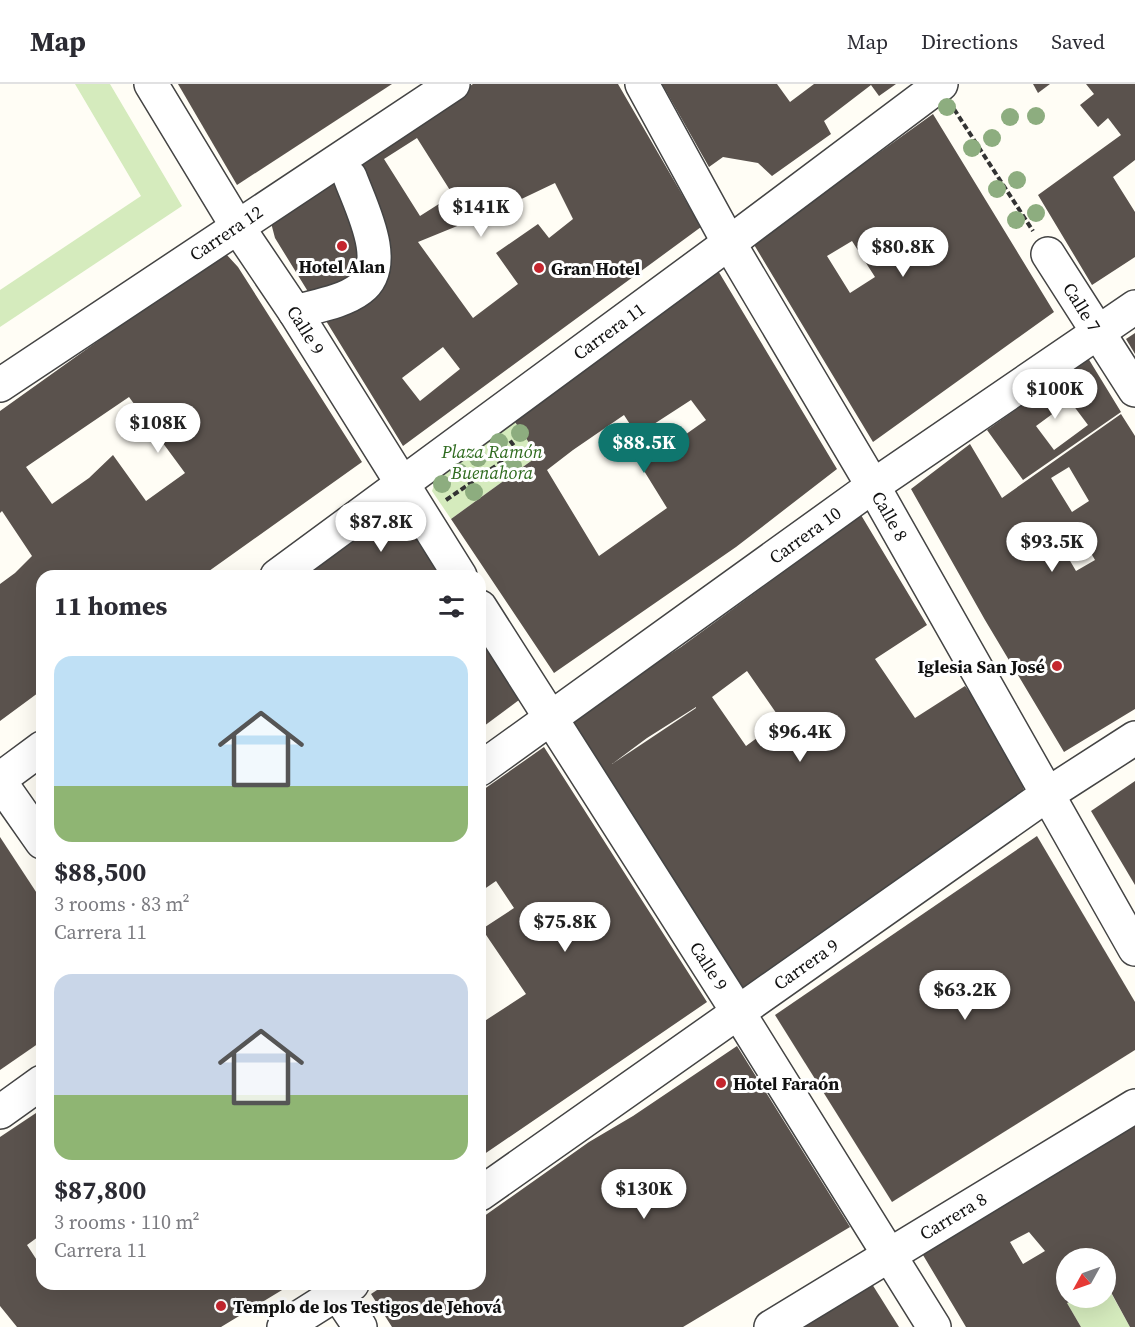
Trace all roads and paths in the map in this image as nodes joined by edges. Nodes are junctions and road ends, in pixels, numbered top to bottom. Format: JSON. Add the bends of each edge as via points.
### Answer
{"nodes":[{"id":1,"x":151,"y":84,"type":"edge"},
{"id":2,"x":453,"y":84,"type":"edge"},
{"id":3,"x":642,"y":84,"type":"edge"},
{"id":4,"x":939,"y":85,"type":"edge"},
{"id":5,"x":350,"y":177,"type":"dead end"},
{"id":6,"x":237,"y":226,"type":"junction"},
{"id":7,"x":729,"y":243,"type":"junction"},
{"id":8,"x":1048,"y":254,"type":"joint"},
{"id":9,"x":1135,"y":308,"type":"edge"},
{"id":10,"x":295,"y":312,"type":"junction"},
{"id":11,"x":1098,"y":333,"type":"junction"},
{"id":12,"x":0,"y":385,"type":"edge"},
{"id":13,"x":1135,"y":390,"type":"edge"},
{"id":14,"x":508,"y":437,"type":"dead end"},
{"id":15,"x":403,"y":483,"type":"junction"},
{"id":16,"x":873,"y":486,"type":"junction"},
{"id":17,"x":441,"y":504,"type":"dead end"},
{"id":18,"x":285,"y":570,"type":"edge"},
{"id":19,"x":456,"y":570,"type":"edge"},
{"id":20,"x":486,"y":617,"type":"edge"},
{"id":21,"x":550,"y":719,"type":"junction"},
{"id":22,"x":1135,"y":738,"type":"edge"},
{"id":23,"x":36,"y":753,"type":"edge"},
{"id":24,"x":486,"y":765,"type":"edge"},
{"id":25,"x":0,"y":780,"type":"edge"},
{"id":26,"x":1048,"y":794,"type":"junction"},
{"id":27,"x":36,"y":833,"type":"edge"},
{"id":28,"x":1135,"y":949,"type":"edge"},
{"id":29,"x":738,"y":1012,"type":"junction"},
{"id":30,"x":36,"y":1086,"type":"edge"},
{"id":31,"x":1135,"y":1106,"type":"edge"},
{"id":32,"x":0,"y":1112,"type":"edge"},
{"id":33,"x":486,"y":1190,"type":"edge"},
{"id":34,"x":889,"y":1255,"type":"junction"},
{"id":35,"x":336,"y":1290,"type":"edge"},
{"id":36,"x":342,"y":1290,"type":"edge"},
{"id":37,"x":284,"y":1327,"type":"edge"},
{"id":38,"x":360,"y":1327,"type":"edge"},
{"id":39,"x":771,"y":1327,"type":"edge"},
{"id":40,"x":934,"y":1327,"type":"edge"}],
"edges":[{"from":1,"to":6,"type":"street","name":"Calle 9"},
{"from":2,"to":6,"type":"street","name":"Carrera 12"},
{"from":3,"to":7,"type":"street","name":"Calle 8"},
{"from":4,"to":7,"type":"street","name":"Carrera 11"},
{"from":4,"to":8,"type":"path"},
{"from":5,"to":10,"type":"street","via":[[375,249],[371,277],[349,295]]},
{"from":6,"to":10,"type":"street","name":"Calle 9"},
{"from":6,"to":12,"type":"street","name":"Carrera 12"},
{"from":7,"to":15,"type":"street","name":"Carrera 11"},
{"from":7,"to":16,"type":"street","name":"Calle 8"},
{"from":8,"to":11,"type":"street","name":"Calle 7"},
{"from":9,"to":11,"type":"street","name":"Carrera 10"},
{"from":10,"to":15,"type":"street","name":"Calle 9"},
{"from":11,"to":13,"type":"street","name":"Calle 7"},
{"from":11,"to":16,"type":"street","name":"Carrera 10"},
{"from":14,"to":17,"type":"path","via":[[514,446],[513,454]]},
{"from":15,"to":18,"type":"street","name":"Carrera 11"},
{"from":15,"to":19,"type":"street","name":"Calle 9"},
{"from":16,"to":21,"type":"street","name":"Carrera 10"},
{"from":16,"to":26,"type":"street","name":"Calle 8"},
{"from":20,"to":21,"type":"street","name":"Calle 9"},
{"from":21,"to":24,"type":"street","name":"Carrera 10"},
{"from":21,"to":29,"type":"street","name":"Calle 9"},
{"from":22,"to":26,"type":"street","name":"Carrera 9"},
{"from":23,"to":25,"type":"street"},
{"from":25,"to":27,"type":"street"},
{"from":26,"to":28,"type":"street","name":"Calle 8"},
{"from":26,"to":29,"type":"street","name":"Carrera 9"},
{"from":29,"to":33,"type":"street","name":"Carrera 9"},
{"from":29,"to":34,"type":"street","name":"Calle 9"},
{"from":30,"to":32,"type":"street"},
{"from":31,"to":34,"type":"street","name":"Carrera 8"},
{"from":34,"to":39,"type":"street","name":"Carrera 8"},
{"from":34,"to":40,"type":"street","name":"Calle 9"},
{"from":35,"to":37,"type":"street"},
{"from":36,"to":38,"type":"street"}]}
